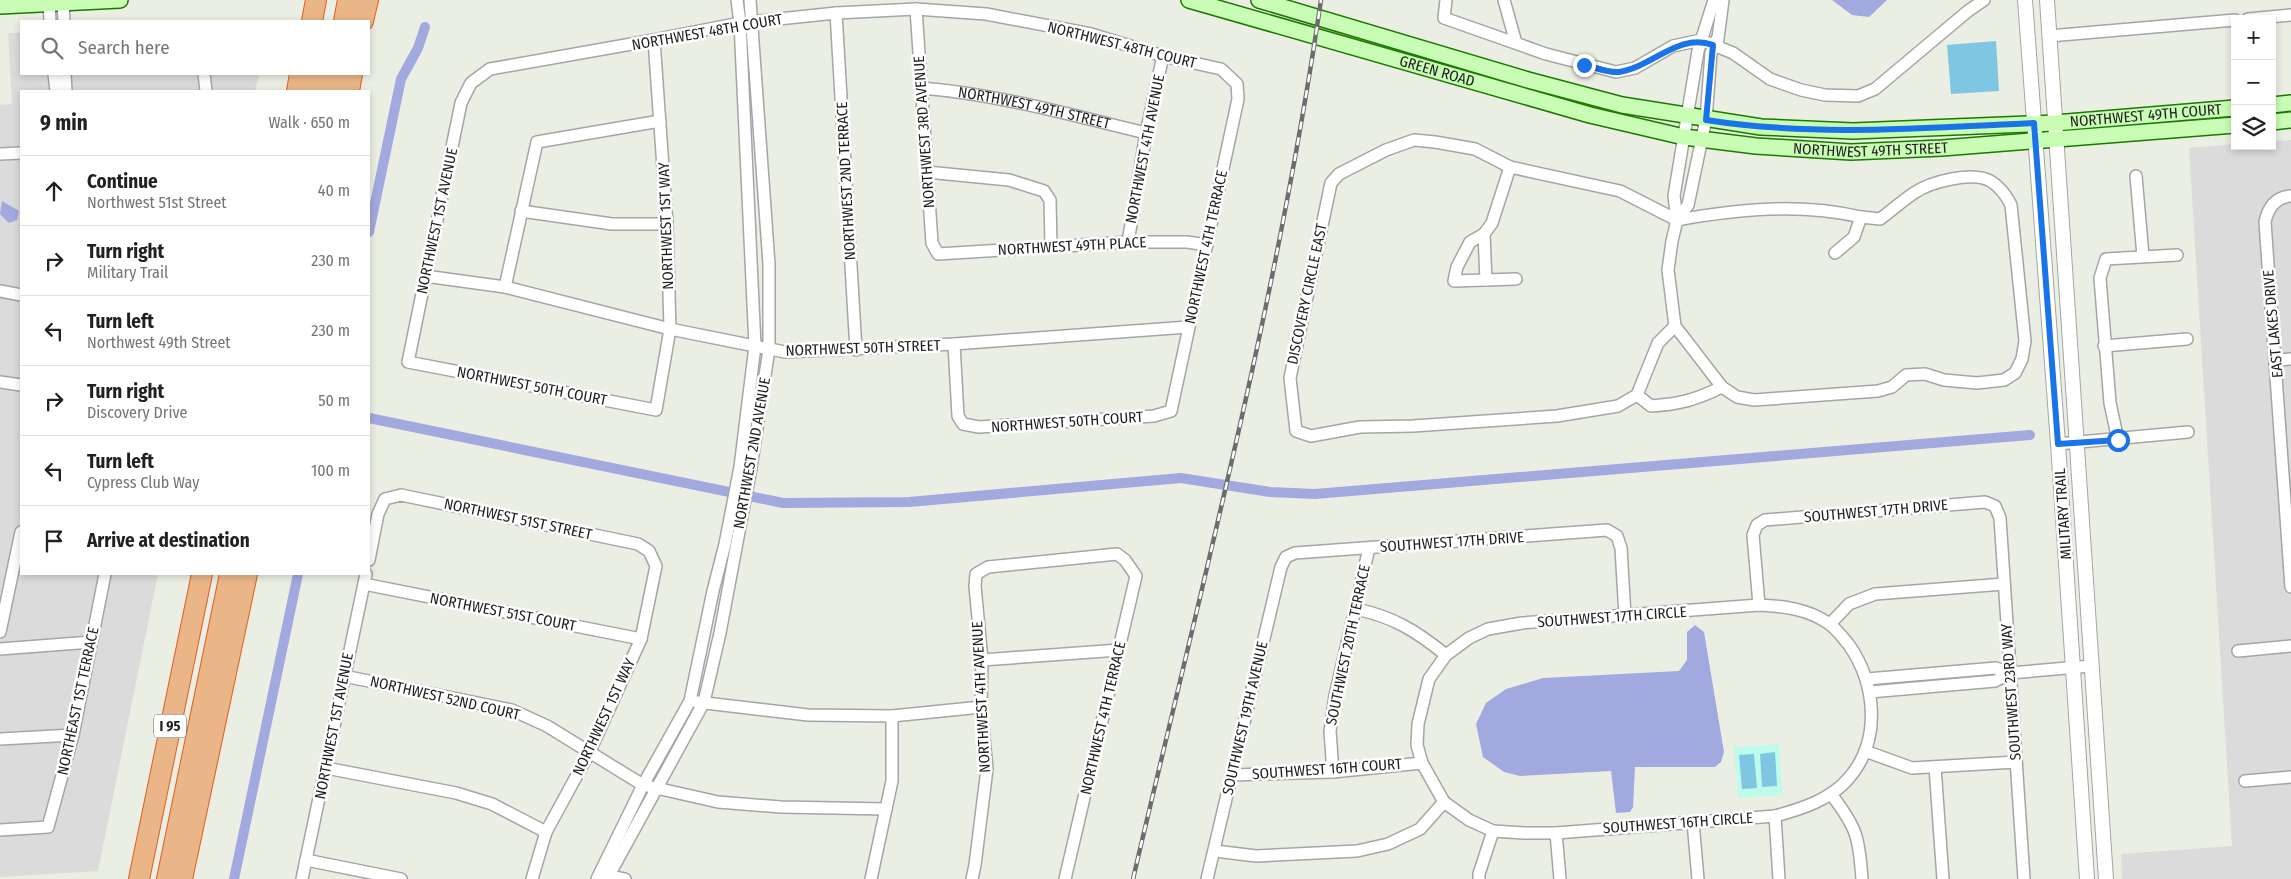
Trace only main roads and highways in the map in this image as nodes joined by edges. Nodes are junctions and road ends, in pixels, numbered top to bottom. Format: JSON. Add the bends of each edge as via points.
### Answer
{"nodes":[{"id":1,"x":120,"y":0,"type":"edge"},
{"id":2,"x":316,"y":0,"type":"edge"},
{"id":3,"x":330,"y":0,"type":"edge"},
{"id":4,"x":348,"y":0,"type":"edge"},
{"id":5,"x":368,"y":0,"type":"edge"},
{"id":6,"x":1189,"y":0,"type":"edge"},
{"id":7,"x":1259,"y":0,"type":"edge"},
{"id":8,"x":0,"y":6,"type":"edge"},
{"id":9,"x":312,"y":20,"type":"edge"},
{"id":10,"x":326,"y":20,"type":"edge"},
{"id":11,"x":344,"y":20,"type":"edge"},
{"id":12,"x":363,"y":20,"type":"edge"},
{"id":13,"x":300,"y":75,"type":"edge"},
{"id":14,"x":315,"y":75,"type":"edge"},
{"id":15,"x":334,"y":75,"type":"edge"},
{"id":16,"x":352,"y":75,"type":"edge"},
{"id":17,"x":297,"y":90,"type":"edge"},
{"id":18,"x":311,"y":90,"type":"edge"},
{"id":19,"x":330,"y":90,"type":"edge"},
{"id":20,"x":349,"y":90,"type":"edge"},
{"id":21,"x":2291,"y":103,"type":"edge"},
{"id":22,"x":2276,"y":105,"type":"edge"},
{"id":23,"x":2231,"y":108,"type":"edge"},
{"id":24,"x":1688,"y":117,"type":"joint"},
{"id":25,"x":2291,"y":120,"type":"edge"},
{"id":26,"x":2276,"y":122,"type":"edge"},
{"id":27,"x":2056,"y":123,"type":"joint"},
{"id":28,"x":2231,"y":125,"type":"edge"},
{"id":29,"x":1684,"y":137,"type":"joint"},
{"id":30,"x":2057,"y":140,"type":"joint"},
{"id":31,"x":202,"y":575,"type":"edge"},
{"id":32,"x":214,"y":575,"type":"edge"},
{"id":33,"x":230,"y":575,"type":"edge"},
{"id":34,"x":247,"y":575,"type":"edge"},
{"id":35,"x":139,"y":879,"type":"edge"},
{"id":36,"x":151,"y":879,"type":"edge"},
{"id":37,"x":167,"y":879,"type":"edge"},
{"id":38,"x":182,"y":879,"type":"edge"}],
"edges":[{"from":1,"to":8,"type":"main road"},
{"from":2,"to":9,"type":"highway"},
{"from":3,"to":10,"type":"highway"},
{"from":4,"to":11,"type":"highway"},
{"from":5,"to":12,"type":"highway"},
{"from":6,"to":29,"type":"main road","name":"GREEN ROAD","via":[[1580,112]]},
{"from":7,"to":24,"type":"main road","name":"GREEN ROAD","via":[[1528,80],[1622,105]]},
{"from":13,"to":17,"type":"highway"},
{"from":14,"to":18,"type":"highway"},
{"from":15,"to":19,"type":"highway"},
{"from":16,"to":20,"type":"highway"},
{"from":21,"to":22,"type":"main road"},
{"from":23,"to":27,"type":"main road","name":"NORTHWEST 49TH COURT"},
{"from":24,"to":27,"type":"main road","name":"NORTHWEST 49TH STREET","via":[[1761,127],[1853,131]]},
{"from":25,"to":26,"type":"main road"},
{"from":28,"to":30,"type":"main road","name":"NORTHWEST 49TH COURT"},
{"from":29,"to":30,"type":"main road","name":"NORTHWEST 49TH STREET","via":[[1756,146],[1851,152]]},
{"from":31,"to":35,"type":"highway","number":"I 95"},
{"from":32,"to":36,"type":"highway"},
{"from":33,"to":37,"type":"highway"},
{"from":34,"to":38,"type":"highway"}]}
